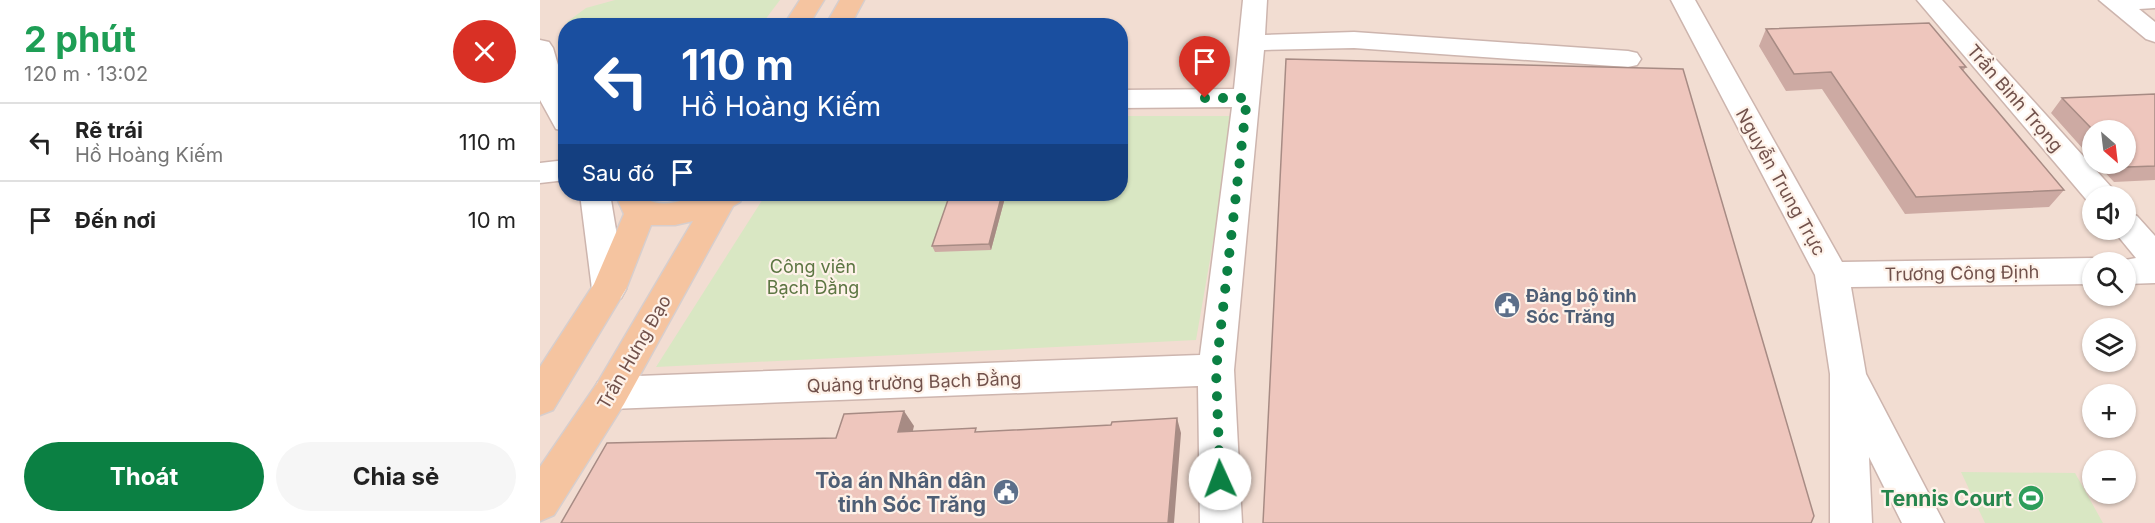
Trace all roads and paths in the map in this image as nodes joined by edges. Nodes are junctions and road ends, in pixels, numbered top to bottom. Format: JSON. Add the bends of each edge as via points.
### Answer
{"nodes":[{"id":1,"x":812,"y":0,"type":"edge"},
{"id":2,"x":852,"y":0,"type":"edge"},
{"id":3,"x":1255,"y":0,"type":"edge"},
{"id":4,"x":1683,"y":0,"type":"edge"},
{"id":5,"x":1929,"y":0,"type":"edge"},
{"id":6,"x":2155,"y":1,"type":"edge"},
{"id":7,"x":2113,"y":2,"type":"edge"},
{"id":8,"x":800,"y":18,"type":"edge"},
{"id":9,"x":842,"y":18,"type":"edge"},
{"id":10,"x":2155,"y":34,"type":"edge"},
{"id":11,"x":1252,"y":43,"type":"junction"},
{"id":12,"x":540,"y":48,"type":"edge"},
{"id":13,"x":1628,"y":59,"type":"dead end"},
{"id":14,"x":1247,"y":98,"type":"junction"},
{"id":15,"x":1128,"y":99,"type":"edge"},
{"id":16,"x":558,"y":108,"type":"edge"},
{"id":17,"x":558,"y":171,"type":"edge"},
{"id":18,"x":540,"y":173,"type":"edge"},
{"id":19,"x":2092,"y":186,"type":"edge"},
{"id":20,"x":596,"y":201,"type":"edge"},
{"id":21,"x":716,"y":201,"type":"edge"},
{"id":22,"x":723,"y":201,"type":"edge"},
{"id":23,"x":635,"y":202,"type":"edge"},
{"id":24,"x":2136,"y":236,"type":"edge"},
{"id":25,"x":2155,"y":258,"type":"edge"},
{"id":26,"x":2155,"y":270,"type":"edge"},
{"id":27,"x":2082,"y":271,"type":"edge"},
{"id":28,"x":2136,"y":271,"type":"edge"},
{"id":29,"x":1832,"y":275,"type":"junction"},
{"id":30,"x":609,"y":289,"type":"junction"},
{"id":31,"x":1216,"y":370,"type":"junction"},
{"id":32,"x":1848,"y":374,"type":"junction"},
{"id":33,"x":611,"y":393,"type":"junction"},
{"id":34,"x":540,"y":399,"type":"edge"},
{"id":35,"x":540,"y":502,"type":"edge"},
{"id":36,"x":1221,"y":523,"type":"edge"},
{"id":37,"x":1851,"y":523,"type":"edge"},
{"id":38,"x":1923,"y":523,"type":"edge"}],
"edges":[{"from":1,"to":8,"type":"main road"},
{"from":2,"to":9,"type":"main road"},
{"from":3,"to":11,"type":"street"},
{"from":4,"to":29,"type":"street","name":"Nguyễn Trung Trực"},
{"from":5,"to":19,"type":"street","name":"Trần Bình Trọng"},
{"from":6,"to":7,"type":"street"},
{"from":7,"to":10,"type":"street"},
{"from":11,"to":13,"type":"street","via":[[1354,40]]},
{"from":11,"to":14,"type":"street"},
{"from":12,"to":16,"type":"street"},
{"from":14,"to":15,"type":"street"},
{"from":14,"to":31,"type":"street"},
{"from":17,"to":18,"type":"street"},
{"from":20,"to":30,"type":"street"},
{"from":21,"to":23,"type":"main road","via":[[678,214],[658,215]]},
{"from":22,"to":33,"type":"main road","name":"Trần Hưng Đạo"},
{"from":23,"to":30,"type":"main road"},
{"from":24,"to":25,"type":"street"},
{"from":26,"to":28,"type":"street"},
{"from":27,"to":29,"type":"street","name":"Trương Công Định"},
{"from":29,"to":32,"type":"street","name":"Nguyễn Trung Trực"},
{"from":30,"to":34,"type":"main road"},
{"from":31,"to":33,"type":"street","name":"Quảng trường Bạch Đằng"},
{"from":31,"to":36,"type":"street"},
{"from":32,"to":37,"type":"street","name":"Nguyễn Trung Trực"},
{"from":32,"to":38,"type":"street","name":"Nguyễn Trung Trực"},
{"from":33,"to":35,"type":"main road","name":"Trần Hưng Đạo"}]}
